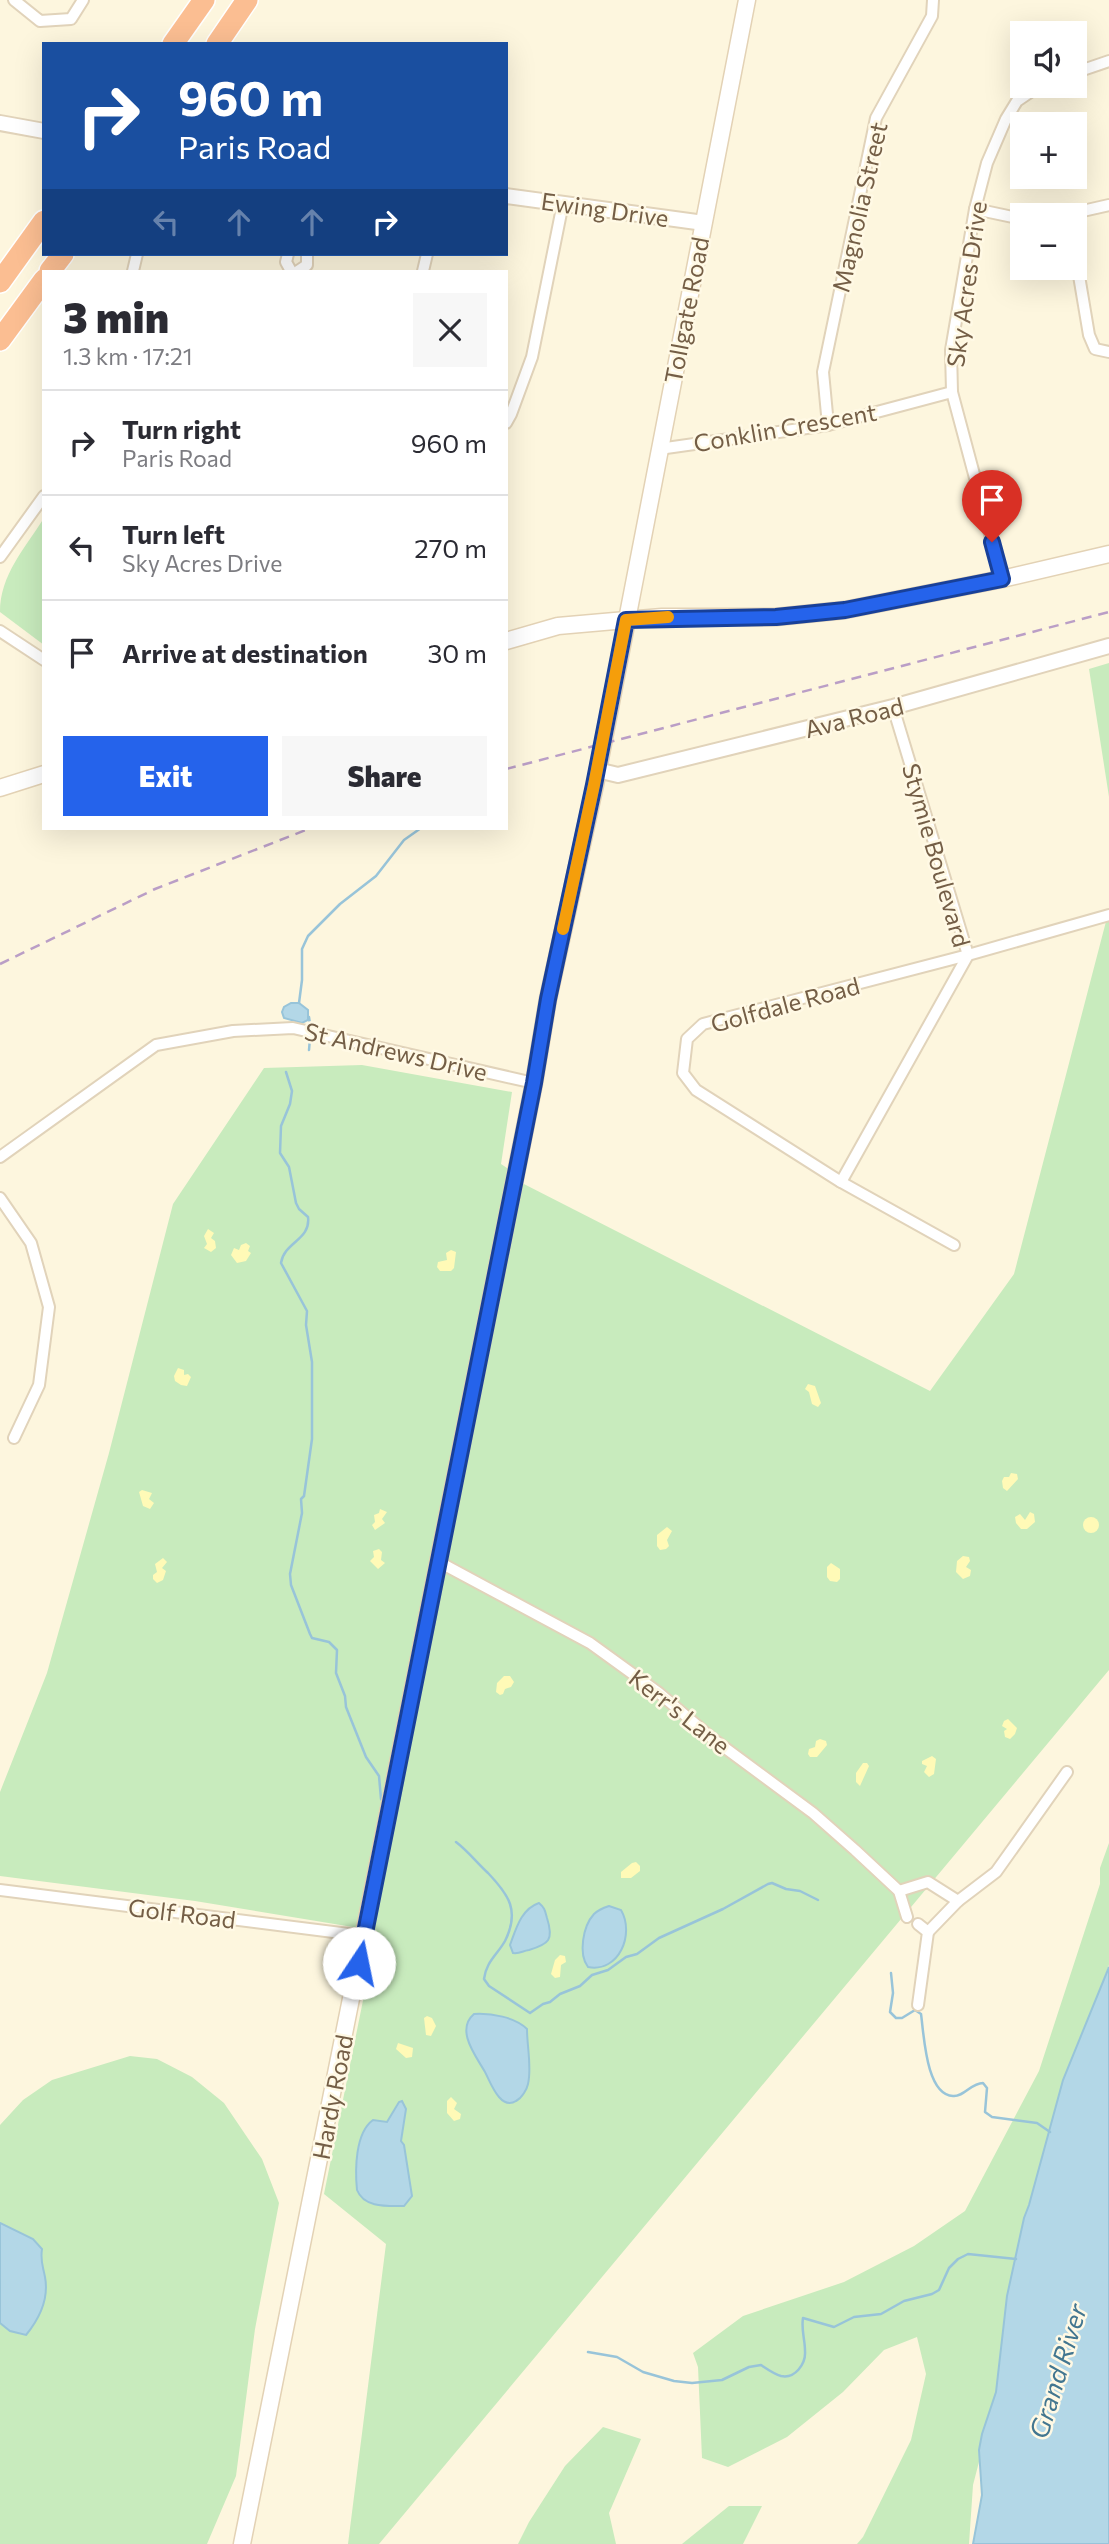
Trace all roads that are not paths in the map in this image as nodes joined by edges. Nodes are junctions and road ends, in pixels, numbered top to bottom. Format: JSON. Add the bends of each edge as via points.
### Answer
{"nodes":[{"id":1,"x":14,"y":0,"type":"edge"},
{"id":2,"x":83,"y":0,"type":"edge"},
{"id":3,"x":204,"y":0,"type":"edge"},
{"id":4,"x":247,"y":0,"type":"edge"},
{"id":5,"x":747,"y":0,"type":"edge"},
{"id":6,"x":933,"y":0,"type":"edge"},
{"id":7,"x":174,"y":42,"type":"edge"},
{"id":8,"x":218,"y":42,"type":"edge"},
{"id":9,"x":1109,"y":61,"type":"edge"},
{"id":10,"x":1087,"y":69,"type":"edge"},
{"id":11,"x":1021,"y":98,"type":"edge"},
{"id":12,"x":0,"y":123,"type":"edge"},
{"id":13,"x":42,"y":131,"type":"edge"},
{"id":14,"x":508,"y":196,"type":"edge"},
{"id":15,"x":564,"y":203,"type":"junction"},
{"id":16,"x":1109,"y":205,"type":"edge"},
{"id":17,"x":975,"y":208,"type":"junction"},
{"id":18,"x":1087,"y":210,"type":"edge"},
{"id":19,"x":1010,"y":216,"type":"edge"},
{"id":20,"x":704,"y":223,"type":"junction"},
{"id":21,"x":42,"y":225,"type":"edge"},
{"id":22,"x":61,"y":256,"type":"edge"},
{"id":23,"x":307,"y":256,"type":"edge"},
{"id":24,"x":51,"y":270,"type":"edge"},
{"id":25,"x":300,"y":270,"type":"edge"},
{"id":26,"x":1080,"y":280,"type":"edge"},
{"id":27,"x":0,"y":282,"type":"edge"},
{"id":28,"x":42,"y":283,"type":"edge"},
{"id":29,"x":0,"y":340,"type":"edge"},
{"id":30,"x":1109,"y":352,"type":"edge"},
{"id":31,"x":952,"y":392,"type":"junction"},
{"id":32,"x":508,"y":418,"type":"edge"},
{"id":33,"x":828,"y":425,"type":"junction"},
{"id":34,"x":659,"y":449,"type":"junction"},
{"id":35,"x":42,"y":499,"type":"edge"},
{"id":36,"x":1109,"y":554,"type":"edge"},
{"id":37,"x":0,"y":557,"type":"edge"},
{"id":38,"x":1002,"y":579,"type":"junction"},
{"id":39,"x":626,"y":620,"type":"junction"},
{"id":40,"x":0,"y":631,"type":"edge"},
{"id":41,"x":508,"y":640,"type":"edge"},
{"id":42,"x":1109,"y":646,"type":"edge"},
{"id":43,"x":42,"y":659,"type":"edge"},
{"id":44,"x":893,"y":707,"type":"junction"},
{"id":45,"x":597,"y":770,"type":"junction"},
{"id":46,"x":42,"y":775,"type":"edge"},
{"id":47,"x":0,"y":788,"type":"edge"},
{"id":48,"x":1109,"y":915,"type":"edge"},
{"id":49,"x":968,"y":955,"type":"junction"},
{"id":50,"x":534,"y":1083,"type":"junction"},
{"id":51,"x":0,"y":1157,"type":"edge"},
{"id":52,"x":841,"y":1182,"type":"junction"},
{"id":53,"x":0,"y":1198,"type":"edge"},
{"id":54,"x":954,"y":1245,"type":"dead end"},
{"id":55,"x":14,"y":1438,"type":"dead end"},
{"id":56,"x":439,"y":1562,"type":"junction"},
{"id":57,"x":1066,"y":1772,"type":"dead end"},
{"id":58,"x":0,"y":1890,"type":"edge"},
{"id":59,"x":899,"y":1891,"type":"junction"},
{"id":60,"x":958,"y":1900,"type":"junction"},
{"id":61,"x":907,"y":1917,"type":"dead end"},
{"id":62,"x":918,"y":1924,"type":"dead end"},
{"id":63,"x":928,"y":1932,"type":"junction"},
{"id":64,"x":365,"y":1936,"type":"junction"},
{"id":65,"x":919,"y":2005,"type":"dead end"},
{"id":66,"x":242,"y":2544,"type":"edge"}],
"edges":[{"from":1,"to":2,"type":"street","via":[[40,21],[71,19]]},
{"from":3,"to":7,"type":"highway"},
{"from":4,"to":8,"type":"highway"},
{"from":5,"to":20,"type":"main road","name":"Tollgate Road"},
{"from":6,"to":33,"type":"street","name":"Magnolia Street","via":[[932,16],[876,118],[823,372]]},
{"from":9,"to":10,"type":"street"},
{"from":11,"to":17,"type":"street","name":"Sky Acres Drive","via":[[1006,119],[987,163]]},
{"from":12,"to":13,"type":"street"},
{"from":14,"to":15,"type":"street","name":"Ewing Drive"},
{"from":15,"to":20,"type":"street","name":"Ewing Drive"},
{"from":15,"to":32,"type":"street","via":[[532,357]]},
{"from":16,"to":18,"type":"street"},
{"from":17,"to":19,"type":"street"},
{"from":17,"to":31,"type":"street","name":"Sky Acres Drive","via":[[951,350]]},
{"from":20,"to":34,"type":"main road","name":"Tollgate Road"},
{"from":21,"to":27,"type":"highway"},
{"from":22,"to":24,"type":"highway"},
{"from":23,"to":25,"type":"street","via":[[307,265]]},
{"from":26,"to":30,"type":"street","via":[[1089,335],[1095,349]]},
{"from":28,"to":29,"type":"highway"},
{"from":31,"to":33,"type":"street","name":"Conklin Crescent"},
{"from":31,"to":38,"type":"street","name":"Sky Acres Drive"},
{"from":33,"to":34,"type":"street","name":"Conklin Crescent"},
{"from":34,"to":39,"type":"main road","name":"Tollgate Road"},
{"from":35,"to":37,"type":"street"},
{"from":36,"to":38,"type":"main road"},
{"from":38,"to":39,"type":"main road","via":[[845,610],[776,617]]},
{"from":39,"to":41,"type":"main road","via":[[558,626]]},
{"from":39,"to":45,"type":"main road","name":"Hardy Road"},
{"from":40,"to":43,"type":"street"},
{"from":42,"to":44,"type":"street","name":"Ava Road"},
{"from":44,"to":45,"type":"street","name":"Ava Road","via":[[618,775]]},
{"from":44,"to":49,"type":"street","name":"Stymie Boulevard"},
{"from":45,"to":50,"type":"main road","name":"Hardy Road"},
{"from":46,"to":47,"type":"main road"},
{"from":48,"to":49,"type":"street","name":"Golfdale Road"},
{"from":49,"to":52,"type":"street","name":"Stymie Boulevard"},
{"from":49,"to":52,"type":"street","name":"Golfdale Road","via":[[704,1024],[687,1038],[683,1073],[696,1090]]},
{"from":50,"to":51,"type":"street","name":"St Andrews Drive","via":[[293,1028],[233,1031],[156,1045]]},
{"from":50,"to":56,"type":"main road","name":"Hardy Road"},
{"from":52,"to":54,"type":"street","name":"Golfdale Road"},
{"from":53,"to":55,"type":"street","via":[[31,1244],[50,1307],[39,1384]]},
{"from":56,"to":59,"type":"street","name":"Kerr's Lane","via":[[590,1643],[813,1813]]},
{"from":56,"to":64,"type":"main road","name":"Hardy Road"},
{"from":57,"to":60,"type":"street","via":[[996,1872]]},
{"from":58,"to":64,"type":"street","name":"Golf Road"},
{"from":59,"to":60,"type":"street","via":[[928,1882]]},
{"from":59,"to":61,"type":"street"},
{"from":60,"to":63,"type":"street"},
{"from":62,"to":63,"type":"street"},
{"from":63,"to":65,"type":"street"},
{"from":64,"to":66,"type":"main road","name":"Hardy Road"}]}
